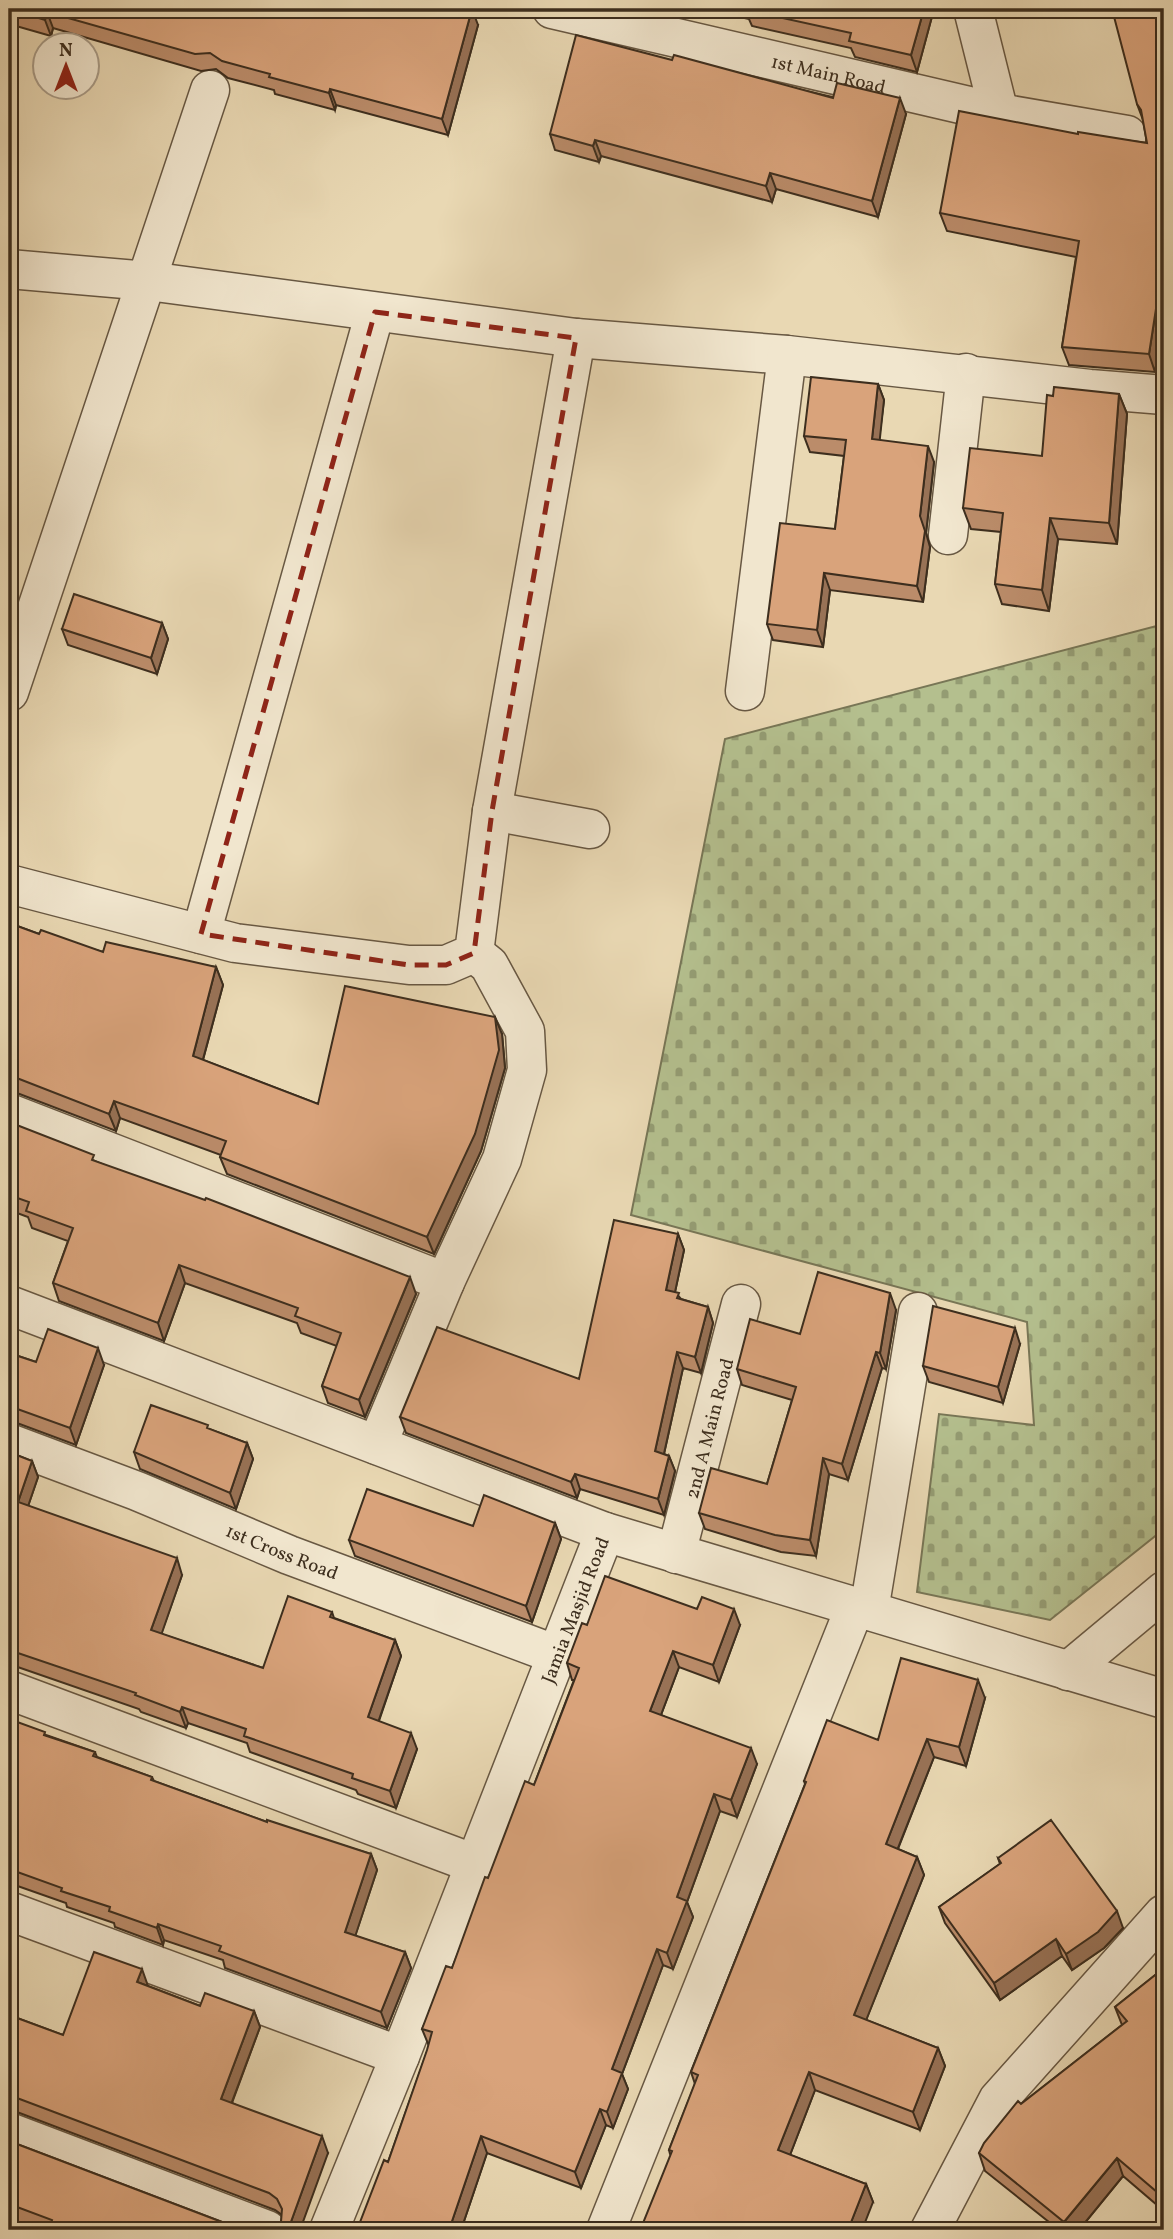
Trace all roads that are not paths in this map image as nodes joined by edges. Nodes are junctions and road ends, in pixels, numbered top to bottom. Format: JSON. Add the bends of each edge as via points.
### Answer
{"nodes":[{"id":1,"x":552,"y":9,"type":"edge"},
{"id":2,"x":973,"y":9,"type":"edge"},
{"id":3,"x":210,"y":90,"type":"dead end"},
{"id":4,"x":999,"y":113,"type":"junction"},
{"id":5,"x":1127,"y":135,"type":"dead end"},
{"id":6,"x":9,"y":269,"type":"edge"},
{"id":7,"x":148,"y":281,"type":"junction"},
{"id":8,"x":375,"y":312,"type":"junction"},
{"id":9,"x":576,"y":338,"type":"junction"},
{"id":10,"x":787,"y":355,"type":"junction"},
{"id":11,"x":966,"y":373,"type":"junction"},
{"id":12,"x":1164,"y":395,"type":"edge"},
{"id":13,"x":947,"y":535,"type":"dead end"},
{"id":14,"x":745,"y":691,"type":"dead end"},
{"id":15,"x":9,"y":692,"type":"edge"},
{"id":16,"x":492,"y":811,"type":"junction"},
{"id":17,"x":590,"y":829,"type":"dead end"},
{"id":18,"x":9,"y":884,"type":"edge"},
{"id":19,"x":201,"y":934,"type":"junction"},
{"id":20,"x":474,"y":953,"type":"junction"},
{"id":21,"x":9,"y":1113,"type":"edge"},
{"id":22,"x":445,"y":1282,"type":"junction"},
{"id":23,"x":741,"y":1304,"type":"dead end"},
{"id":24,"x":9,"y":1305,"type":"edge"},
{"id":25,"x":918,"y":1312,"type":"dead end"},
{"id":26,"x":9,"y":1443,"type":"edge"},
{"id":27,"x":377,"y":1445,"type":"junction"},
{"id":28,"x":605,"y":1532,"type":"junction"},
{"id":29,"x":676,"y":1554,"type":"junction"},
{"id":30,"x":1164,"y":1591,"type":"edge"},
{"id":31,"x":862,"y":1609,"type":"junction"},
{"id":32,"x":557,"y":1655,"type":"junction"},
{"id":33,"x":1068,"y":1671,"type":"junction"},
{"id":34,"x":9,"y":1690,"type":"edge"},
{"id":35,"x":1164,"y":1699,"type":"edge"},
{"id":36,"x":475,"y":1864,"type":"junction"},
{"id":37,"x":9,"y":1911,"type":"edge"},
{"id":38,"x":1164,"y":1914,"type":"edge"},
{"id":39,"x":400,"y":2056,"type":"junction"},
{"id":40,"x":9,"y":2132,"type":"edge"},
{"id":41,"x":267,"y":2230,"type":"edge"},
{"id":42,"x":329,"y":2230,"type":"edge"},
{"id":43,"x":606,"y":2230,"type":"edge"},
{"id":44,"x":930,"y":2230,"type":"edge"}],
"edges":[{"from":1,"to":4,"type":"street","name":"1st Main Road"},
{"from":2,"to":4,"type":"street"},
{"from":3,"to":7,"type":"street"},
{"from":4,"to":5,"type":"street","name":"1st Main Road"},
{"from":6,"to":7,"type":"street"},
{"from":7,"to":8,"type":"street"},
{"from":7,"to":15,"type":"street"},
{"from":8,"to":9,"type":"street"},
{"from":8,"to":19,"type":"street"},
{"from":9,"to":10,"type":"street"},
{"from":9,"to":16,"type":"street"},
{"from":10,"to":11,"type":"street"},
{"from":10,"to":14,"type":"street"},
{"from":11,"to":12,"type":"street"},
{"from":11,"to":13,"type":"street"},
{"from":16,"to":17,"type":"street"},
{"from":16,"to":20,"type":"street"},
{"from":18,"to":19,"type":"street"},
{"from":19,"to":20,"type":"street","via":[[235,943],[409,965],[446,965]]},
{"from":20,"to":22,"type":"street","via":[[489,965],[525,1031],[527,1070],[502,1159]]},
{"from":21,"to":22,"type":"street"},
{"from":22,"to":27,"type":"street"},
{"from":23,"to":29,"type":"street","name":"2nd A Main Road"},
{"from":24,"to":27,"type":"street"},
{"from":25,"to":31,"type":"street"},
{"from":26,"to":32,"type":"street","name":"1st Cross Road"},
{"from":27,"to":28,"type":"street"},
{"from":28,"to":29,"type":"street","name":"Jamia Masjid Road"},
{"from":28,"to":32,"type":"street","name":"Jamia Masjid Road"},
{"from":29,"to":31,"type":"street","name":"Jamia Masjid Road"},
{"from":30,"to":33,"type":"street"},
{"from":31,"to":33,"type":"street","name":"Jamia Masjid Road"},
{"from":31,"to":43,"type":"street"},
{"from":32,"to":36,"type":"street","name":"Jamia Masjid Road"},
{"from":33,"to":35,"type":"street","name":"Jamia Masjid Road"},
{"from":34,"to":36,"type":"street"},
{"from":36,"to":39,"type":"street","name":"Jamia Masjid Road"},
{"from":37,"to":39,"type":"street"},
{"from":38,"to":44,"type":"street","via":[[998,2100]]},
{"from":39,"to":42,"type":"street","name":"Jamia Masjid Road"},
{"from":40,"to":41,"type":"street"}]}
